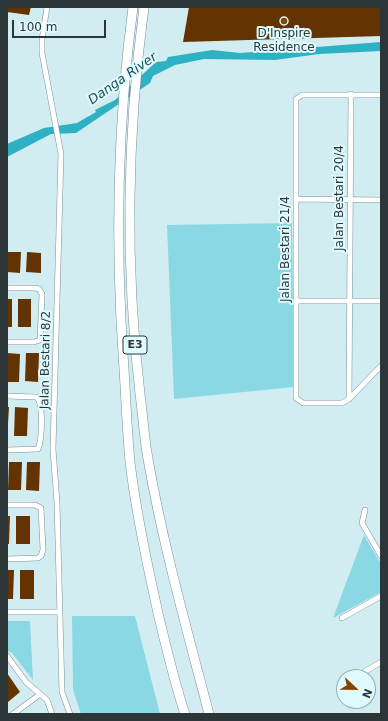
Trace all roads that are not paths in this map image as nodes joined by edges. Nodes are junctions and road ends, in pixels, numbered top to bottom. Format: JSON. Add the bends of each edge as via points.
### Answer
{"nodes":[{"id":1,"x":46,"y":7,"type":"edge"},
{"id":2,"x":133,"y":7,"type":"edge"},
{"id":3,"x":144,"y":7,"type":"edge"},
{"id":4,"x":351,"y":94,"type":"junction"},
{"id":5,"x":381,"y":95,"type":"edge"},
{"id":6,"x":296,"y":199,"type":"junction"},
{"id":7,"x":350,"y":199,"type":"junction"},
{"id":8,"x":381,"y":200,"type":"edge"},
{"id":9,"x":7,"y":288,"type":"edge"},
{"id":10,"x":296,"y":301,"type":"junction"},
{"id":11,"x":350,"y":301,"type":"junction"},
{"id":12,"x":381,"y":301,"type":"edge"},
{"id":13,"x":7,"y":342,"type":"edge"},
{"id":14,"x":381,"y":366,"type":"edge"},
{"id":15,"x":7,"y":396,"type":"edge"},
{"id":16,"x":349,"y":399,"type":"junction"},
{"id":17,"x":7,"y":450,"type":"edge"},
{"id":18,"x":7,"y":505,"type":"edge"},
{"id":19,"x":365,"y":510,"type":"dead end"},
{"id":20,"x":381,"y":556,"type":"edge"},
{"id":21,"x":7,"y":559,"type":"edge"},
{"id":22,"x":381,"y":596,"type":"edge"},
{"id":23,"x":7,"y":612,"type":"edge"},
{"id":24,"x":60,"y":612,"type":"junction"},
{"id":25,"x":342,"y":618,"type":"dead end"},
{"id":26,"x":7,"y":656,"type":"edge"},
{"id":27,"x":381,"y":662,"type":"edge"},
{"id":28,"x":369,"y":669,"type":"edge"},
{"id":29,"x":39,"y":695,"type":"junction"},
{"id":30,"x":13,"y":714,"type":"edge"},
{"id":31,"x":52,"y":714,"type":"edge"},
{"id":32,"x":70,"y":714,"type":"edge"},
{"id":33,"x":185,"y":714,"type":"edge"},
{"id":34,"x":209,"y":714,"type":"edge"}],
"edges":[{"from":1,"to":24,"type":"street","name":"Jalan Bestari 8/2","via":[[42,40],[61,154],[53,449]]},
{"from":2,"to":33,"type":"highway","number":"E3","via":[[126,57],[118,212],[130,462],[147,564],[176,689]]},
{"from":3,"to":34,"type":"highway","number":"E3","via":[[132,126],[130,265],[135,353],[148,458],[170,562]]},
{"from":4,"to":5,"type":"street"},
{"from":4,"to":6,"type":"street","name":"Jalan Bestari 21/4","via":[[302,95],[296,99]]},
{"from":4,"to":7,"type":"street","name":"Jalan Bestari 20/4"},
{"from":6,"to":7,"type":"street"},
{"from":6,"to":10,"type":"street","name":"Jalan Bestari 21/4"},
{"from":7,"to":8,"type":"street"},
{"from":7,"to":11,"type":"street","name":"Jalan Bestari 20/4"},
{"from":9,"to":13,"type":"street","via":[[35,288],[41,291],[40,340]]},
{"from":10,"to":11,"type":"street"},
{"from":10,"to":16,"type":"street","name":"Jalan Bestari 21/4","via":[[296,398],[304,403],[342,404]]},
{"from":11,"to":12,"type":"street"},
{"from":11,"to":16,"type":"street","name":"Jalan Bestari 20/4"},
{"from":14,"to":16,"type":"street"},
{"from":15,"to":17,"type":"street","via":[[33,396],[40,401],[41,441],[38,449],[31,451]]},
{"from":18,"to":21,"type":"street","via":[[35,505],[41,508],[43,554],[34,559]]},
{"from":19,"to":20,"type":"street","via":[[362,523]]},
{"from":22,"to":25,"type":"street"},
{"from":23,"to":24,"type":"street"},
{"from":24,"to":32,"type":"street","name":"Jalan Bestari 8/2","via":[[62,692]]},
{"from":26,"to":29,"type":"street"},
{"from":27,"to":28,"type":"street"},
{"from":29,"to":30,"type":"street"},
{"from":29,"to":31,"type":"street","via":[[48,700]]}]}
